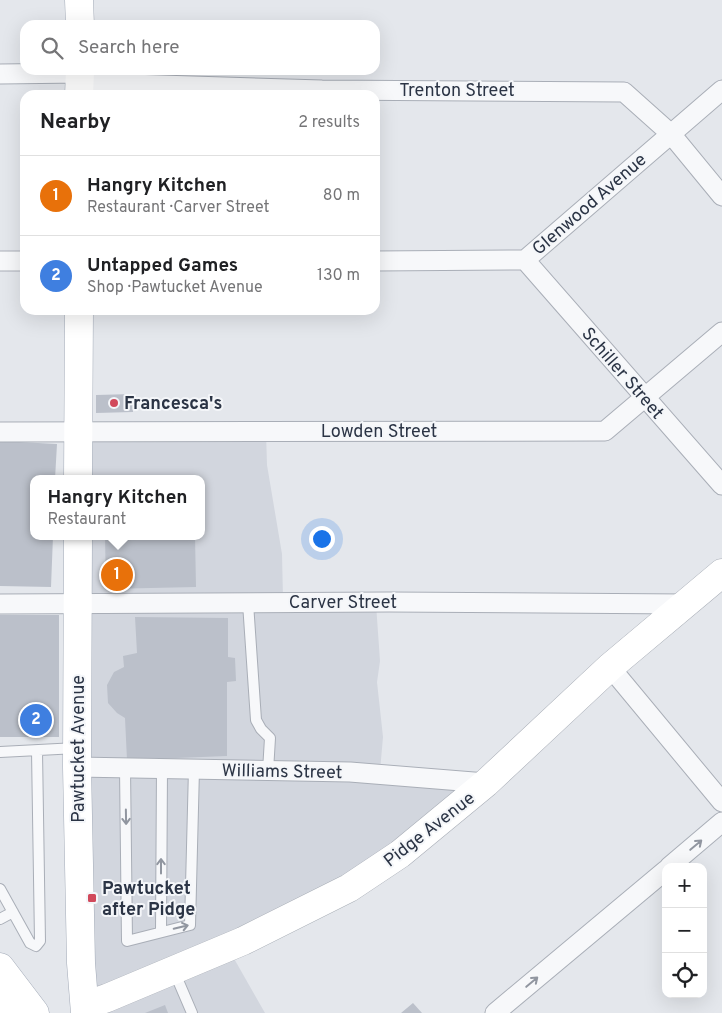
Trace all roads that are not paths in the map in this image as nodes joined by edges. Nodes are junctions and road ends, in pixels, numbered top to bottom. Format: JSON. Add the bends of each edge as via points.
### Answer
{"nodes":[{"id":1,"x":80,"y":0,"type":"edge"},
{"id":2,"x":80,"y":20,"type":"edge"},
{"id":3,"x":0,"y":74,"type":"edge"},
{"id":4,"x":79,"y":80,"type":"edge"},
{"id":5,"x":322,"y":90,"type":"edge"},
{"id":6,"x":380,"y":90,"type":"edge"},
{"id":7,"x":722,"y":90,"type":"edge"},
{"id":8,"x":671,"y":134,"type":"junction"},
{"id":9,"x":722,"y":196,"type":"edge"},
{"id":10,"x":525,"y":260,"type":"junction"},
{"id":11,"x":0,"y":261,"type":"edge"},
{"id":12,"x":20,"y":261,"type":"edge"},
{"id":13,"x":380,"y":261,"type":"edge"},
{"id":14,"x":78,"y":315,"type":"edge"},
{"id":15,"x":722,"y":332,"type":"edge"},
{"id":16,"x":644,"y":397,"type":"junction"},
{"id":17,"x":0,"y":432,"type":"edge"},
{"id":18,"x":78,"y":432,"type":"junction"},
{"id":19,"x":78,"y":475,"type":"edge"},
{"id":20,"x":722,"y":485,"type":"edge"},
{"id":21,"x":78,"y":540,"type":"edge"},
{"id":22,"x":722,"y":573,"type":"edge"},
{"id":23,"x":78,"y":603,"type":"junction"},
{"id":24,"x":248,"y":603,"type":"junction"},
{"id":25,"x":0,"y":604,"type":"edge"},
{"id":26,"x":685,"y":604,"type":"junction"},
{"id":27,"x":610,"y":667,"type":"junction"},
{"id":28,"x":37,"y":751,"type":"junction"},
{"id":29,"x":0,"y":752,"type":"edge"},
{"id":30,"x":77,"y":757,"type":"junction"},
{"id":31,"x":125,"y":768,"type":"junction"},
{"id":32,"x":162,"y":768,"type":"junction"},
{"id":33,"x":194,"y":769,"type":"junction"},
{"id":34,"x":268,"y":771,"type":"junction"},
{"id":35,"x":486,"y":783,"type":"junction"},
{"id":36,"x":722,"y":802,"type":"edge"},
{"id":37,"x":722,"y":822,"type":"edge"},
{"id":38,"x":674,"y":863,"type":"edge"},
{"id":39,"x":662,"y":873,"type":"edge"},
{"id":40,"x":0,"y":889,"type":"edge"},
{"id":41,"x":13,"y":912,"type":"junction"},
{"id":42,"x":0,"y":920,"type":"edge"},
{"id":43,"x":161,"y":932,"type":"junction"},
{"id":44,"x":0,"y":967,"type":"edge"},
{"id":45,"x":174,"y":970,"type":"junction"},
{"id":46,"x":0,"y":988,"type":"edge"},
{"id":47,"x":78,"y":1011,"type":"edge"},
{"id":48,"x":10,"y":1013,"type":"edge"},
{"id":49,"x":35,"y":1013,"type":"edge"},
{"id":50,"x":192,"y":1013,"type":"edge"},
{"id":51,"x":495,"y":1013,"type":"edge"}],
"edges":[{"from":1,"to":2,"type":"street"},
{"from":3,"to":4,"type":"street","name":"Trenton Street"},
{"from":4,"to":5,"type":"street","name":"Trenton Street"},
{"from":6,"to":8,"type":"street","name":"Trenton Street","via":[[624,92]]},
{"from":7,"to":8,"type":"street","name":"Glenwood Avenue"},
{"from":8,"to":9,"type":"street","name":"Trenton Street"},
{"from":8,"to":10,"type":"street","name":"Glenwood Avenue"},
{"from":10,"to":13,"type":"street","name":"Glenwood Avenue"},
{"from":10,"to":16,"type":"street","name":"Schiller Street"},
{"from":11,"to":12,"type":"street"},
{"from":14,"to":18,"type":"street"},
{"from":15,"to":16,"type":"street","name":"Lowden Street"},
{"from":16,"to":18,"type":"street","name":"Lowden Street","via":[[605,431]]},
{"from":16,"to":20,"type":"street","name":"Schiller Street"},
{"from":17,"to":18,"type":"street","name":"Lowden Street"},
{"from":18,"to":19,"type":"street"},
{"from":21,"to":23,"type":"street","name":"Pawtucket Avenue"},
{"from":22,"to":26,"type":"street","name":"Pidge Avenue"},
{"from":23,"to":24,"type":"street","name":"Carver Street"},
{"from":23,"to":25,"type":"street","name":"Carver Street"},
{"from":23,"to":30,"type":"street","name":"Pawtucket Avenue"},
{"from":24,"to":26,"type":"street","name":"Carver Street"},
{"from":24,"to":34,"type":"lane","via":[[256,720],[270,738]]},
{"from":26,"to":27,"type":"street","name":"Pidge Avenue"},
{"from":27,"to":35,"type":"street","name":"Pidge Avenue"},
{"from":27,"to":36,"type":"street"},
{"from":28,"to":29,"type":"lane"},
{"from":28,"to":30,"type":"lane"},
{"from":28,"to":41,"type":"lane","via":[[40,941],[36,946],[30,943]]},
{"from":30,"to":31,"type":"street","name":"Williams Street"},
{"from":30,"to":47,"type":"street","name":"Pawtucket Avenue","via":[[81,962],[75,992]]},
{"from":31,"to":32,"type":"street","name":"Williams Street"},
{"from":31,"to":43,"type":"lane","one_way":true,"via":[[127,940]]},
{"from":32,"to":33,"type":"street","name":"Williams Street"},
{"from":43,"to":32,"type":"lane","one_way":true},
{"from":33,"to":34,"type":"street","name":"Williams Street"},
{"from":43,"to":33,"type":"lane","one_way":true,"via":[[190,925]]},
{"from":34,"to":35,"type":"street","name":"Williams Street","via":[[350,772]]},
{"from":35,"to":45,"type":"street","name":"Pidge Avenue","via":[[400,854],[349,888],[243,941]]},
{"from":38,"to":37,"type":"street","one_way":true},
{"from":51,"to":39,"type":"street","one_way":true},
{"from":40,"to":41,"type":"lane"},
{"from":41,"to":42,"type":"lane"},
{"from":44,"to":49,"type":"street"},
{"from":45,"to":47,"type":"street","name":"Pidge Avenue","via":[[112,1003]]},
{"from":45,"to":50,"type":"lane"},
{"from":46,"to":48,"type":"street"}]}
